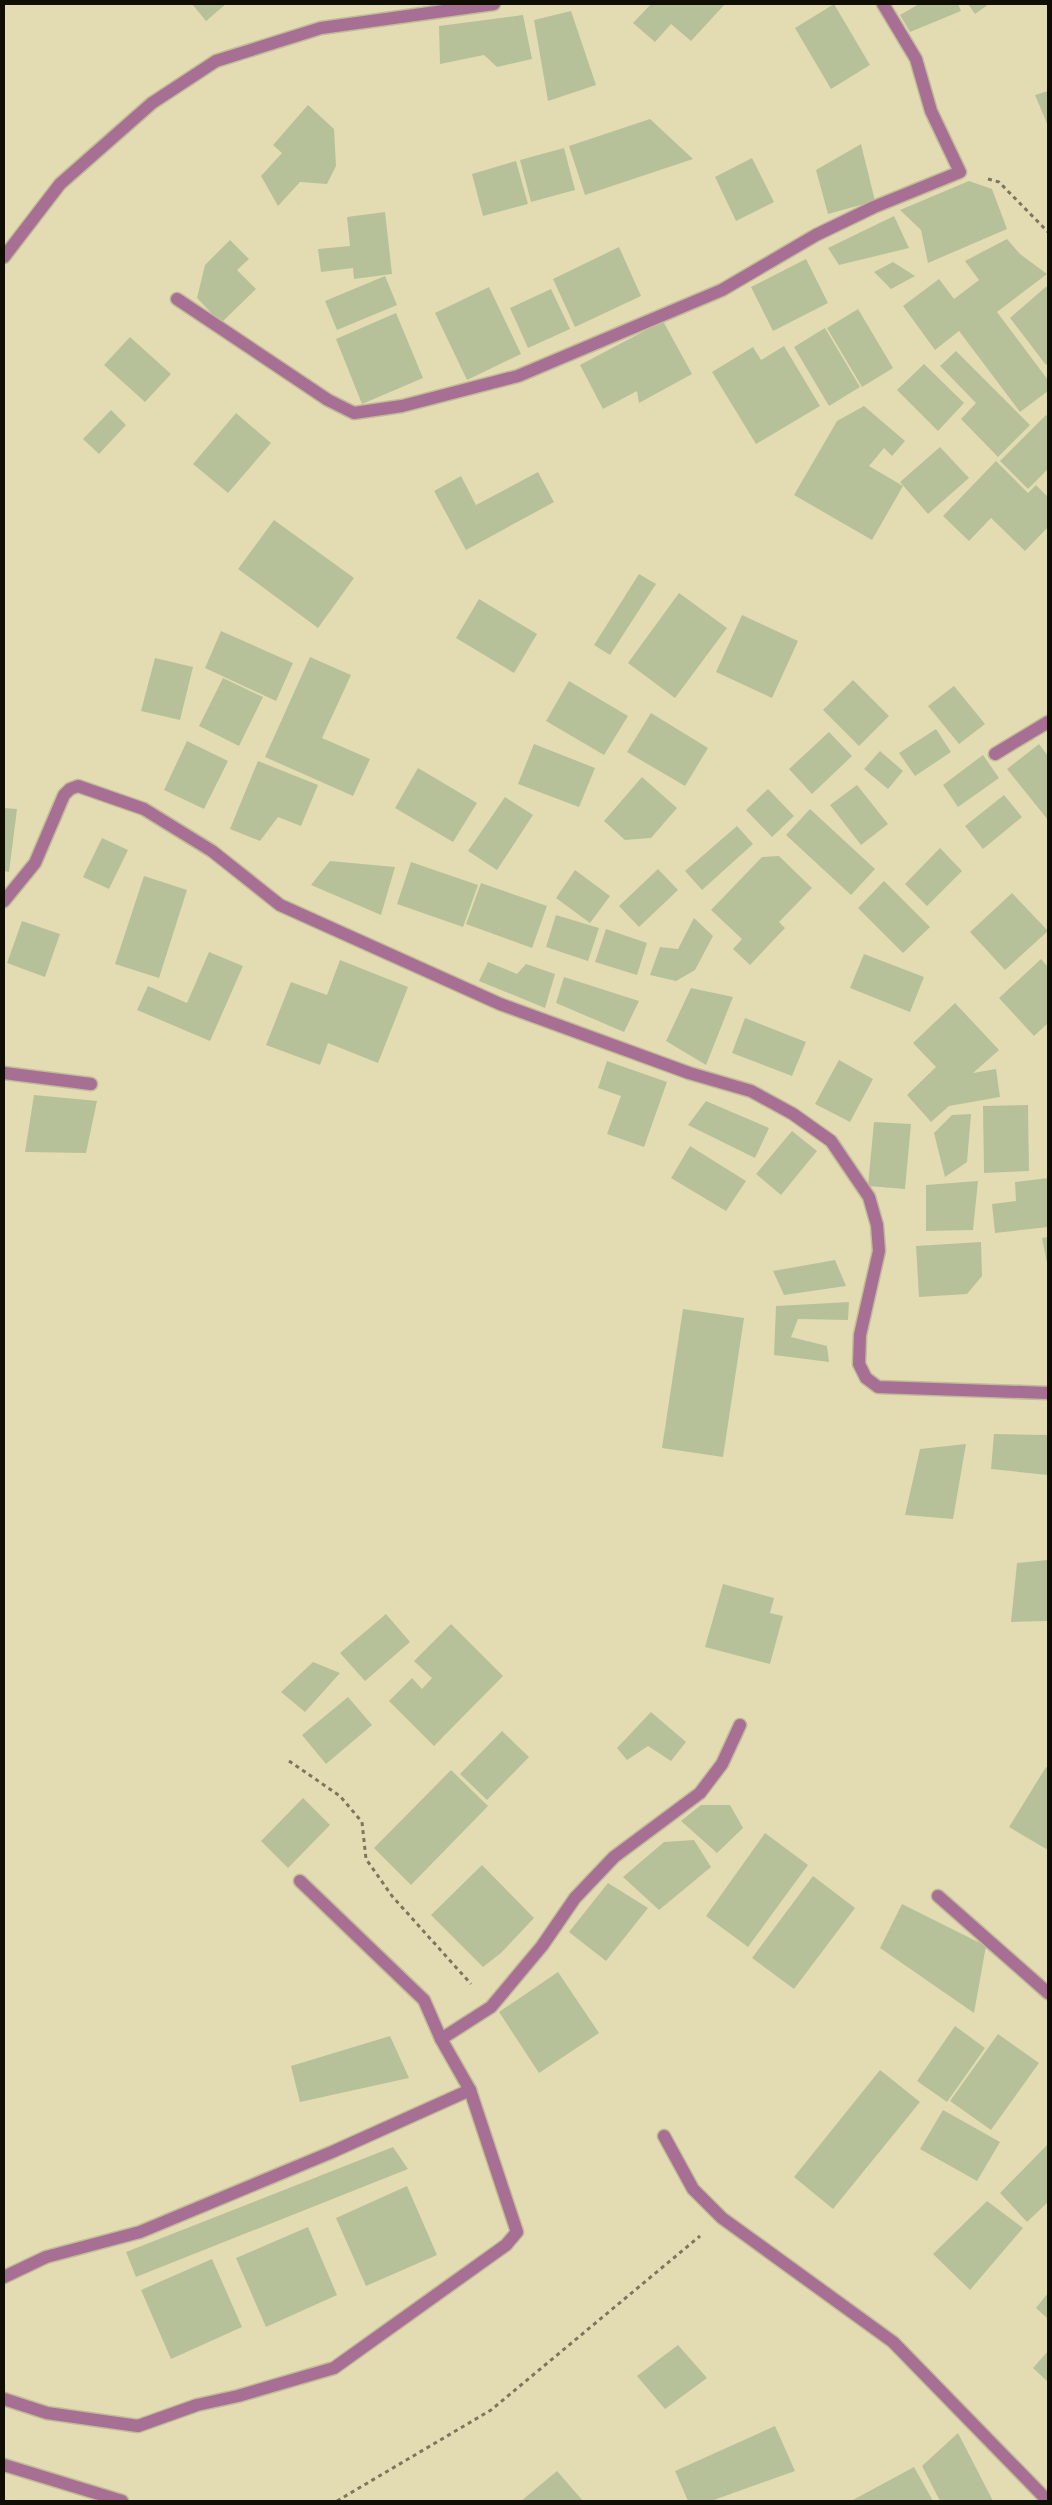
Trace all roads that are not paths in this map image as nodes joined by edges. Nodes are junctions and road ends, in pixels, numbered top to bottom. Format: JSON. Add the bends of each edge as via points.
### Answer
{"nodes":[{"id":1,"x":494,"y":4,"type":"edge"},
{"id":2,"x":883,"y":4,"type":"edge"},
{"id":3,"x":4,"y":257,"type":"edge"},
{"id":4,"x":177,"y":299,"type":"dead end"},
{"id":5,"x":1048,"y":722,"type":"edge"},
{"id":6,"x":995,"y":754,"type":"dead end"},
{"id":7,"x":4,"y":901,"type":"edge"},
{"id":8,"x":4,"y":1073,"type":"edge"},
{"id":9,"x":91,"y":1084,"type":"dead end"},
{"id":10,"x":1048,"y":1393,"type":"edge"},
{"id":11,"x":740,"y":1725,"type":"dead end"},
{"id":12,"x":300,"y":1881,"type":"dead end"},
{"id":13,"x":938,"y":1896,"type":"dead end"},
{"id":14,"x":1048,"y":1993,"type":"edge"},
{"id":15,"x":441,"y":2039,"type":"junction"},
{"id":16,"x":470,"y":2090,"type":"junction"},
{"id":17,"x":664,"y":2136,"type":"dead end"},
{"id":18,"x":4,"y":2277,"type":"edge"},
{"id":19,"x":4,"y":2399,"type":"edge"},
{"id":20,"x":4,"y":2465,"type":"edge"},
{"id":21,"x":122,"y":2501,"type":"edge"},
{"id":22,"x":1048,"y":2501,"type":"edge"}],
"edges":[{"from":1,"to":3,"type":"street","via":[[321,28],[216,61],[152,103],[60,184]]},
{"from":2,"to":4,"type":"street","via":[[916,59],[931,111],[960,172],[816,235],[722,290],[518,376],[402,406],[354,413],[328,400]]},
{"from":5,"to":6,"type":"street"},
{"from":7,"to":10,"type":"street","via":[[35,863],[64,795],[78,786],[144,809],[212,851],[280,906],[500,1004],[689,1073],[751,1091],[793,1114],[831,1141],[869,1197],[877,1225],[879,1251],[860,1335],[859,1364],[866,1378],[878,1387]]},
{"from":8,"to":9,"type":"street"},
{"from":11,"to":15,"type":"street","via":[[722,1764],[700,1792],[614,1857],[576,1898],[542,1946],[491,2007]]},
{"from":12,"to":15,"type":"street","via":[[424,2000]]},
{"from":13,"to":14,"type":"street"},
{"from":15,"to":16,"type":"street"},
{"from":16,"to":18,"type":"street","via":[[140,2232],[46,2257]]},
{"from":16,"to":19,"type":"street","via":[[517,2232],[506,2245],[334,2368],[197,2405],[138,2426],[47,2413]]},
{"from":17,"to":22,"type":"street","via":[[693,2188],[722,2218],[893,2342]]},
{"from":20,"to":21,"type":"street"}]}
